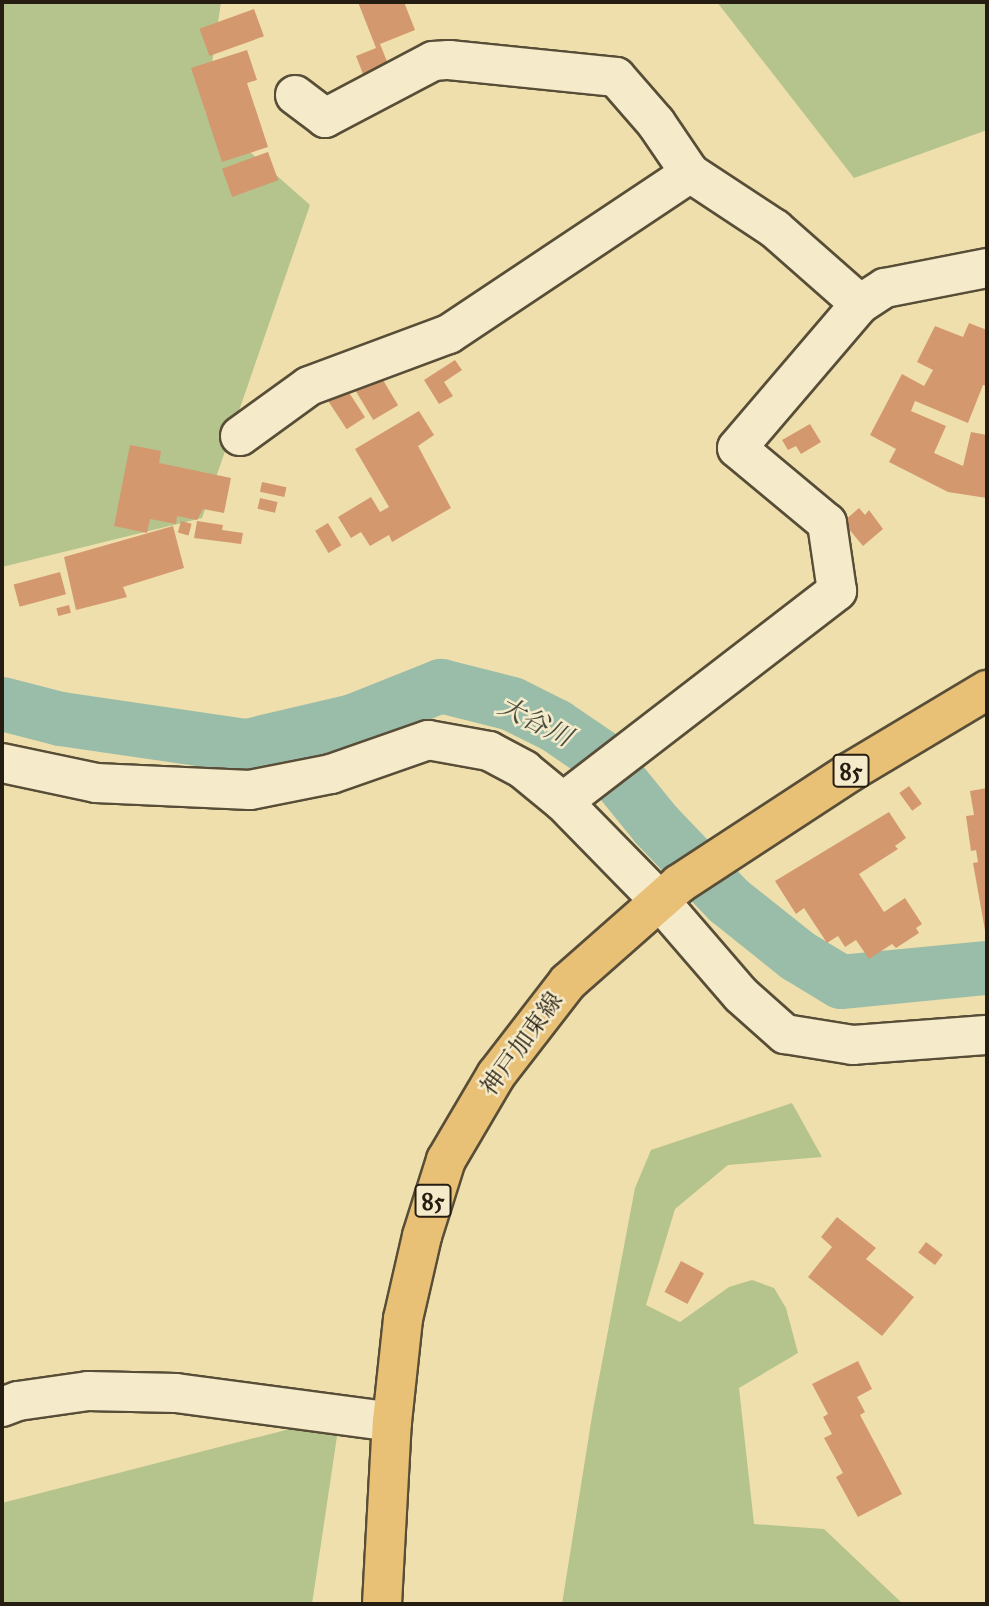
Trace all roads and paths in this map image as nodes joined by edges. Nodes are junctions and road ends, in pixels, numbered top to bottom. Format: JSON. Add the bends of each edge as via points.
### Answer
{"nodes":[{"id":1,"x":295,"y":95,"type":"dead end"},
{"id":2,"x":690,"y":173,"type":"junction"},
{"id":3,"x":987,"y":268,"type":"edge"},
{"id":4,"x":860,"y":304,"type":"junction"},
{"id":5,"x":240,"y":436,"type":"dead end"},
{"id":6,"x":987,"y":690,"type":"edge"},
{"id":7,"x":2,"y":764,"type":"edge"},
{"id":8,"x":571,"y":796,"type":"junction"},
{"id":9,"x":669,"y":892,"type":"junction"},
{"id":10,"x":987,"y":1035,"type":"edge"},
{"id":11,"x":2,"y":1407,"type":"edge"},
{"id":12,"x":392,"y":1422,"type":"junction"},
{"id":13,"x":382,"y":1604,"type":"edge"}],
"edges":[{"from":1,"to":2,"type":"street","via":[[325,118],[433,61],[449,60],[616,77],[656,123]]},
{"from":2,"to":4,"type":"street","via":[[775,229]]},
{"from":2,"to":5,"type":"street","via":[[449,334],[309,386]]},
{"from":3,"to":4,"type":"street","via":[[886,288]]},
{"from":4,"to":8,"type":"street","via":[[737,448],[827,523],[837,591]]},
{"from":6,"to":9,"type":"main road","name":"神戸加東線","number":"85","via":[[850,772]]},
{"from":7,"to":8,"type":"street","via":[[96,783],[250,790],[331,774],[428,740],[489,751]]},
{"from":8,"to":9,"type":"street"},
{"from":9,"to":10,"type":"street","via":[[741,995],[785,1034],[853,1045]]},
{"from":9,"to":12,"type":"main road","name":"神戸加東線","number":"85","via":[[568,982],[496,1074],[446,1160],[403,1319]]},
{"from":11,"to":12,"type":"street","via":[[88,1391],[176,1393]]},
{"from":12,"to":13,"type":"main road","name":"神戸加東線","number":"85"}]}
